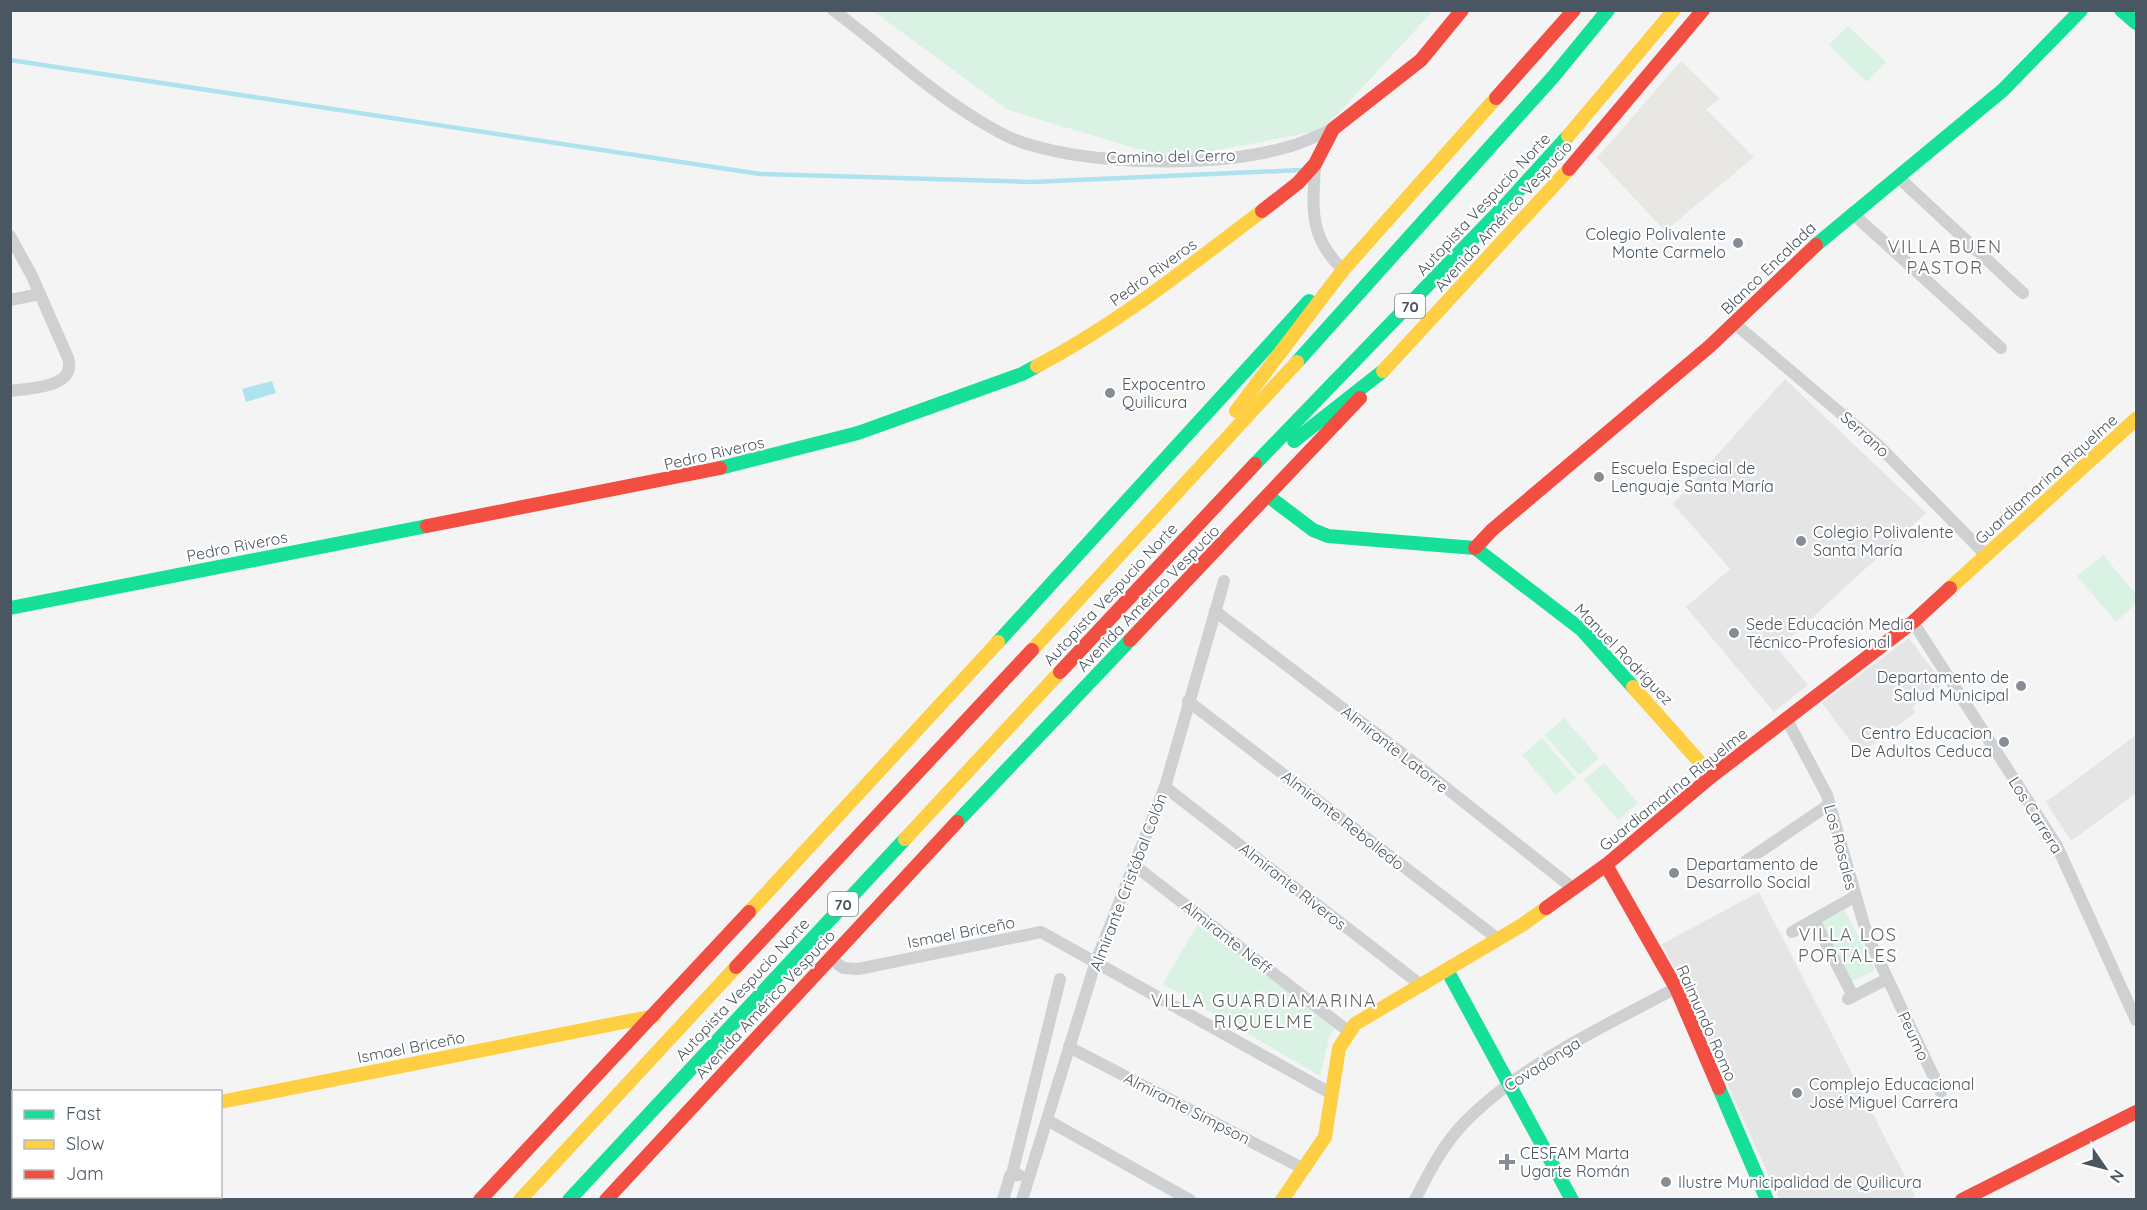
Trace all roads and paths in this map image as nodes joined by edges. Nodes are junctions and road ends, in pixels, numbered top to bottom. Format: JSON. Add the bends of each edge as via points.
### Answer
{"nodes":[{"id":1,"x":833,"y":10,"type":"edge"},
{"id":2,"x":1462,"y":10,"type":"edge"},
{"id":3,"x":1574,"y":10,"type":"edge"},
{"id":4,"x":1608,"y":10,"type":"edge"},
{"id":5,"x":1674,"y":10,"type":"edge"},
{"id":6,"x":1703,"y":10,"type":"edge"},
{"id":7,"x":2081,"y":10,"type":"edge"},
{"id":8,"x":2121,"y":10,"type":"edge"},
{"id":9,"x":2136,"y":24,"type":"edge"},
{"id":10,"x":1333,"y":129,"type":"junction"},
{"id":11,"x":1315,"y":164,"type":"junction"},
{"id":12,"x":1898,"y":177,"type":"junction"},
{"id":13,"x":1852,"y":213,"type":"junction"},
{"id":14,"x":10,"y":236,"type":"edge"},
{"id":15,"x":1342,"y":270,"type":"junction"},
{"id":16,"x":2023,"y":293,"type":"dead end"},
{"id":17,"x":40,"y":294,"type":"junction"},
{"id":18,"x":10,"y":300,"type":"edge"},
{"id":19,"x":1734,"y":323,"type":"junction"},
{"id":20,"x":2001,"y":348,"type":"dead end"},
{"id":21,"x":1383,"y":371,"type":"junction"},
{"id":22,"x":10,"y":392,"type":"edge"},
{"id":23,"x":2136,"y":419,"type":"edge"},
{"id":24,"x":1206,"y":463,"type":"junction"},
{"id":25,"x":1268,"y":496,"type":"junction"},
{"id":26,"x":1217,"y":504,"type":"junction"},
{"id":27,"x":1475,"y":548,"type":"junction"},
{"id":28,"x":1986,"y":555,"type":"junction"},
{"id":29,"x":1224,"y":581,"type":"dead end"},
{"id":30,"x":10,"y":608,"type":"edge"},
{"id":31,"x":1215,"y":611,"type":"junction"},
{"id":32,"x":1913,"y":622,"type":"junction"},
{"id":33,"x":1188,"y":701,"type":"junction"},
{"id":34,"x":1786,"y":718,"type":"junction"},
{"id":35,"x":1712,"y":776,"type":"junction"},
{"id":36,"x":1165,"y":787,"type":"junction"},
{"id":37,"x":1830,"y":804,"type":"junction"},
{"id":38,"x":1746,"y":861,"type":"dead end"},
{"id":39,"x":1606,"y":865,"type":"junction"},
{"id":40,"x":1134,"y":866,"type":"junction"},
{"id":41,"x":1574,"y":889,"type":"junction"},
{"id":42,"x":1854,"y":897,"type":"junction"},
{"id":43,"x":1814,"y":920,"type":"junction"},
{"id":44,"x":1792,"y":933,"type":"dead end"},
{"id":45,"x":1498,"y":939,"type":"junction"},
{"id":46,"x":830,"y":958,"type":"junction"},
{"id":47,"x":1096,"y":961,"type":"junction"},
{"id":48,"x":1447,"y":970,"type":"junction"},
{"id":49,"x":1060,"y":979,"type":"dead end"},
{"id":50,"x":1887,"y":979,"type":"junction"},
{"id":51,"x":1422,"y":985,"type":"junction"},
{"id":52,"x":1676,"y":988,"type":"junction"},
{"id":53,"x":654,"y":1016,"type":"junction"},
{"id":54,"x":2136,"y":1020,"type":"edge"},
{"id":55,"x":608,"y":1024,"type":"junction"},
{"id":56,"x":1348,"y":1031,"type":"junction"},
{"id":57,"x":1069,"y":1047,"type":"junction"},
{"id":58,"x":621,"y":1052,"type":"junction"},
{"id":59,"x":1508,"y":1083,"type":"junction"},
{"id":60,"x":1941,"y":1092,"type":"dead end"},
{"id":61,"x":1332,"y":1094,"type":"junction"},
{"id":62,"x":222,"y":1102,"type":"edge"},
{"id":63,"x":2136,"y":1112,"type":"edge"},
{"id":64,"x":1047,"y":1120,"type":"junction"},
{"id":65,"x":1304,"y":1169,"type":"junction"},
{"id":66,"x":1012,"y":1174,"type":"junction"},
{"id":67,"x":1027,"y":1181,"type":"junction"},
{"id":68,"x":480,"y":1200,"type":"edge"},
{"id":69,"x":520,"y":1200,"type":"edge"},
{"id":70,"x":569,"y":1200,"type":"edge"},
{"id":71,"x":606,"y":1200,"type":"edge"},
{"id":72,"x":1003,"y":1200,"type":"edge"},
{"id":73,"x":1022,"y":1200,"type":"edge"},
{"id":74,"x":1190,"y":1200,"type":"edge"},
{"id":75,"x":1282,"y":1200,"type":"edge"},
{"id":76,"x":1415,"y":1200,"type":"edge"},
{"id":77,"x":1572,"y":1200,"type":"edge"},
{"id":78,"x":1767,"y":1200,"type":"edge"},
{"id":79,"x":1962,"y":1200,"type":"edge"}],
"edges":[{"from":1,"to":10,"type":"street","name":"Camino del Cerro","via":[[967,113],[1022,142],[1060,152],[1144,160],[1257,154],[1292,146]]},
{"from":2,"to":10,"type":"main road","via":[[1421,60]]},
{"from":3,"to":15,"type":"main road"},
{"from":4,"to":24,"type":"main road","name":"Autopista Vespucio Norte","number":"70","via":[[1553,77]]},
{"from":5,"to":26,"type":"main road","name":"Autopista Vespucio Norte","number":"70","via":[[1598,103],[1437,278]]},
{"from":6,"to":21,"type":"main road","name":"Avenida Américo Vespucio","via":[[1597,138]]},
{"from":7,"to":12,"type":"main road","name":"Blanco Encalada","via":[[2003,90]]},
{"from":8,"to":9,"type":"main road"},
{"from":10,"to":11,"type":"main road","name":"Pedro Riveros"},
{"from":11,"to":15,"type":"street","via":[[1316,233]]},
{"from":11,"to":30,"type":"main road","name":"Pedro Riveros","via":[[1266,208],[1082,343],[1022,374],[956,398],[804,449],[661,482]]},
{"from":12,"to":13,"type":"main road","name":"Blanco Encalada"},
{"from":12,"to":16,"type":"street"},
{"from":13,"to":19,"type":"main road","name":"Blanco Encalada"},
{"from":13,"to":20,"type":"street"},
{"from":14,"to":17,"type":"street"},
{"from":15,"to":24,"type":"main road","via":[[1232,416]]},
{"from":15,"to":53,"type":"main road","via":[[1289,322]]},
{"from":17,"to":18,"type":"street"},
{"from":17,"to":22,"type":"street","via":[[68,358],[68,374],[57,382]]},
{"from":19,"to":27,"type":"main road","name":"Blanco Encalada"},
{"from":19,"to":28,"type":"street","name":"Serrano","via":[[1877,444]]},
{"from":21,"to":25,"type":"main road","name":"Avenida Américo Vespucio"},
{"from":21,"to":26,"type":"main road"},
{"from":23,"to":28,"type":"main road","name":"Guardiamarina Riquelme"},
{"from":24,"to":69,"type":"main road","name":"Autopista Vespucio Norte","number":"70"},
{"from":25,"to":27,"type":"main road","via":[[1313,530],[1328,536]]},
{"from":25,"to":46,"type":"main road","name":"Avenida Américo Vespucio"},
{"from":26,"to":70,"type":"main road","name":"Autopista Vespucio Norte","number":"70"},
{"from":27,"to":35,"type":"main road","name":"Manuel Rodríguez","via":[[1582,630]]},
{"from":28,"to":32,"type":"main road","name":"Guardiamarina Riquelme"},
{"from":29,"to":31,"type":"street","name":"Almirante Cristóbal Colón"},
{"from":31,"to":33,"type":"street","name":"Almirante Cristóbal Colón"},
{"from":31,"to":41,"type":"street","name":"Almirante Latorre"},
{"from":32,"to":34,"type":"main road","name":"Guardiamarina Riquelme"},
{"from":32,"to":54,"type":"street","name":"Los Carrera","via":[[2057,846]]},
{"from":33,"to":36,"type":"street","name":"Almirante Cristóbal Colón"},
{"from":33,"to":45,"type":"street","name":"Almirante Rebolledo"},
{"from":34,"to":35,"type":"main road","name":"Guardiamarina Riquelme"},
{"from":34,"to":37,"type":"street","name":"Los Rosales"},
{"from":35,"to":39,"type":"main road","name":"Guardiamarina Riquelme"},
{"from":36,"to":40,"type":"street","name":"Almirante Cristóbal Colón"},
{"from":36,"to":51,"type":"street","name":"Almirante Riveros"},
{"from":37,"to":38,"type":"street"},
{"from":37,"to":42,"type":"street","name":"Los Rosales"},
{"from":39,"to":41,"type":"main road","name":"Guardiamarina Riquelme"},
{"from":39,"to":52,"type":"main road","name":"Raimundo Romo"},
{"from":40,"to":47,"type":"street","name":"Almirante Cristóbal Colón"},
{"from":40,"to":56,"type":"street","name":"Almirante Neff"},
{"from":41,"to":45,"type":"main road","name":"Guardiamarina Riquelme"},
{"from":42,"to":43,"type":"street"},
{"from":42,"to":50,"type":"street","name":"Los Rosales"},
{"from":43,"to":44,"type":"street"},
{"from":43,"to":50,"type":"street","via":[[1850,998]]},
{"from":45,"to":48,"type":"main road","name":"Guardiamarina Riquelme"},
{"from":46,"to":47,"type":"street","name":"Ismael Briceño","via":[[843,968],[858,969],[1041,932]]},
{"from":46,"to":71,"type":"main road","name":"Avenida Américo Vespucio"},
{"from":47,"to":57,"type":"street","name":"Almirante Cristóbal Colón"},
{"from":47,"to":61,"type":"street","name":"Ismael Briceño"},
{"from":48,"to":51,"type":"main road","name":"Guardiamarina Riquelme"},
{"from":48,"to":59,"type":"main road"},
{"from":49,"to":66,"type":"street"},
{"from":50,"to":60,"type":"street","name":"Peumo"},
{"from":51,"to":56,"type":"main road","name":"Guardiamarina Riquelme"},
{"from":52,"to":59,"type":"street","name":"Covadonga"},
{"from":52,"to":78,"type":"main road","name":"Raimundo Romo"},
{"from":53,"to":55,"type":"main road","name":"Ismael Briceño"},
{"from":53,"to":58,"type":"main road"},
{"from":55,"to":58,"type":"main road"},
{"from":55,"to":62,"type":"main road","name":"Ismael Briceño"},
{"from":56,"to":61,"type":"main road","via":[[1339,1048]]},
{"from":57,"to":64,"type":"street","name":"Almirante Cristóbal Colón"},
{"from":57,"to":65,"type":"street","name":"Almirante Simpson"},
{"from":58,"to":68,"type":"main road"},
{"from":59,"to":76,"type":"street","name":"Covadonga","via":[[1457,1131],[1438,1155]]},
{"from":59,"to":77,"type":"main road"},
{"from":61,"to":65,"type":"main road","via":[[1325,1137]]},
{"from":63,"to":79,"type":"main road"},
{"from":64,"to":67,"type":"street","name":"Almirante Cristóbal Colón"},
{"from":64,"to":74,"type":"street"},
{"from":65,"to":75,"type":"main road"},
{"from":66,"to":67,"type":"street"},
{"from":66,"to":72,"type":"street"},
{"from":67,"to":73,"type":"street","name":"Almirante Cristóbal Colón"}]}
